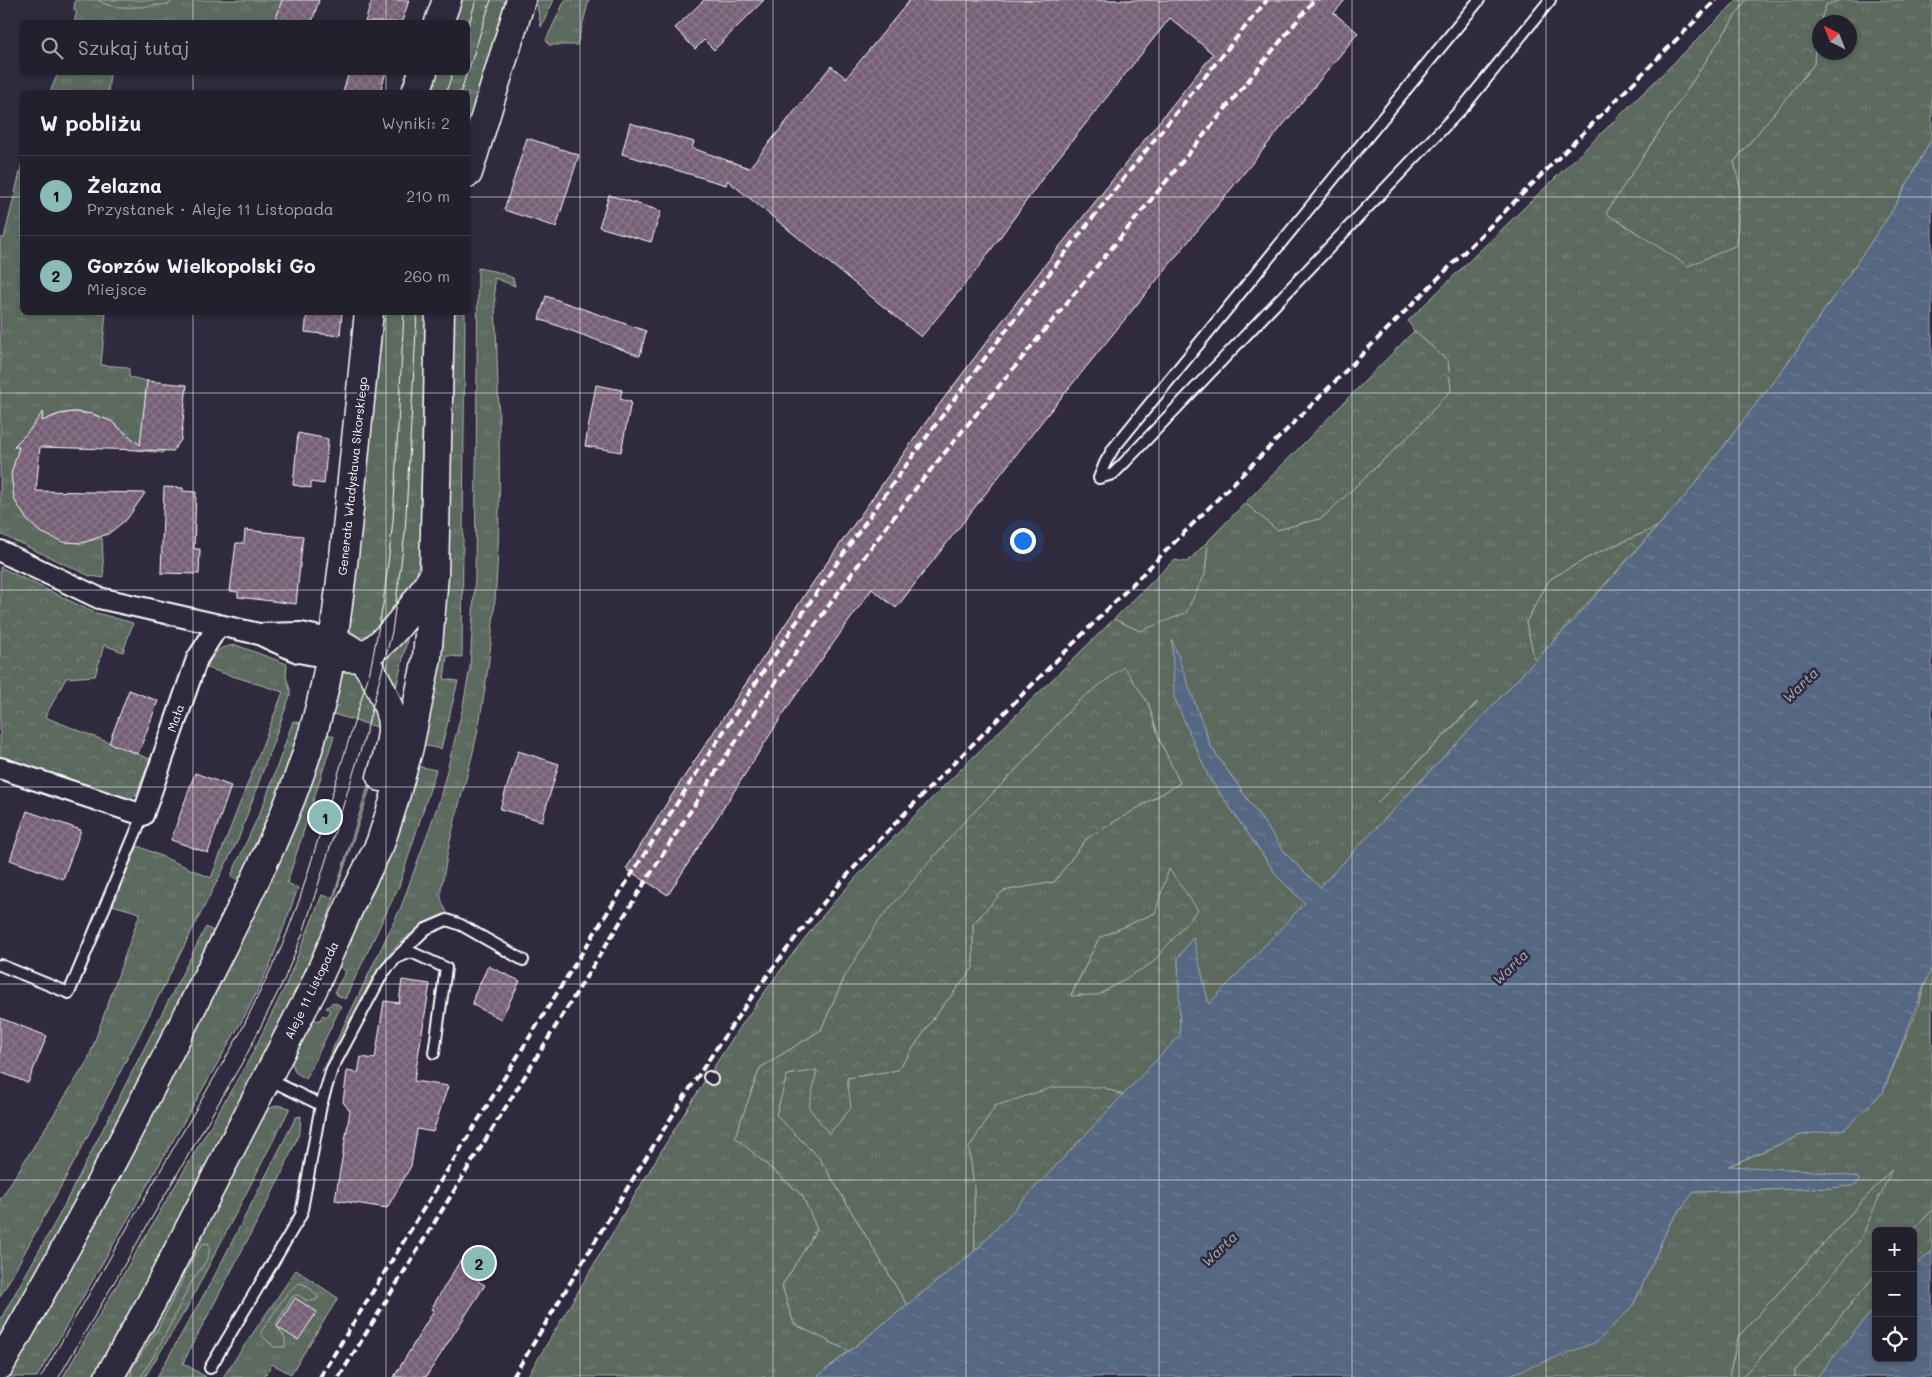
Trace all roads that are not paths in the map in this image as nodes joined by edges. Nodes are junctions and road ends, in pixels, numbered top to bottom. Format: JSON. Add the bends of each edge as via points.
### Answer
{"nodes":[{"id":1,"x":447,"y":0,"type":"edge"},
{"id":2,"x":522,"y":0,"type":"edge"},
{"id":3,"x":1479,"y":0,"type":"edge"},
{"id":4,"x":1550,"y":0,"type":"edge"},
{"id":5,"x":440,"y":20,"type":"edge"},
{"id":6,"x":422,"y":75,"type":"edge"},
{"id":7,"x":417,"y":90,"type":"edge"},
{"id":8,"x":470,"y":167,"type":"edge"},
{"id":9,"x":369,"y":315,"type":"edge"},
{"id":10,"x":440,"y":315,"type":"edge"},
{"id":11,"x":0,"y":551,"type":"edge"},
{"id":12,"x":434,"y":575,"type":"junction"},
{"id":13,"x":218,"y":626,"type":"junction"},
{"id":14,"x":332,"y":649,"type":"junction"},
{"id":15,"x":360,"y":656,"type":"junction"},
{"id":16,"x":0,"y":768,"type":"edge"},
{"id":17,"x":143,"y":815,"type":"junction"},
{"id":18,"x":356,"y":892,"type":"junction"},
{"id":19,"x":396,"y":958,"type":"junction"},
{"id":20,"x":523,"y":960,"type":"dead end"},
{"id":21,"x":0,"y":965,"type":"edge"},
{"id":22,"x":434,"y":1053,"type":"dead end"},
{"id":23,"x":267,"y":1078,"type":"junction"},
{"id":24,"x":321,"y":1105,"type":"junction"},
{"id":25,"x":0,"y":1365,"type":"edge"},
{"id":26,"x":210,"y":1368,"type":"dead end"},
{"id":27,"x":109,"y":1377,"type":"edge"}],
"edges":[{"from":1,"to":5,"type":"main road"},
{"from":2,"to":8,"type":"main road"},
{"from":3,"to":4,"type":"lane","via":[[1113,449],[1099,478],[1113,474],[1125,462],[1465,105]]},
{"from":6,"to":7,"type":"main road"},
{"from":9,"to":14,"type":"main road","name":"Generała Władysława Sikorskiego"},
{"from":10,"to":12,"type":"main road"},
{"from":11,"to":13,"type":"street","via":[[99,598]]},
{"from":12,"to":15,"type":"main road","via":[[417,603],[392,632]]},
{"from":12,"to":18,"type":"main road","name":"Aleje 11 Listopada","via":[[427,657],[409,747],[380,844]]},
{"from":13,"to":14,"type":"street","via":[[259,634],[301,633]]},
{"from":13,"to":17,"type":"street","name":"Mała","via":[[197,658]]},
{"from":14,"to":15,"type":"main road"},
{"from":14,"to":25,"type":"main road","via":[[307,754],[267,856],[152,1086],[58,1265]]},
{"from":15,"to":18,"type":"main road","via":[[379,686],[392,725],[386,759],[362,840]]},
{"from":16,"to":17,"type":"street"},
{"from":17,"to":21,"type":"lane","via":[[69,993]]},
{"from":18,"to":23,"type":"main road","name":"Aleje 11 Listopada","via":[[314,987]]},
{"from":19,"to":20,"type":"lane","via":[[426,929],[447,920]]},
{"from":19,"to":22,"type":"lane","via":[[411,952],[446,968]]},
{"from":19,"to":24,"type":"lane","via":[[384,973],[332,1069]]},
{"from":23,"to":24,"type":"lane"},
{"from":23,"to":27,"type":"main road","name":"Aleje 11 Listopada","via":[[151,1303]]},
{"from":24,"to":26,"type":"lane","via":[[301,1215]]}]}
